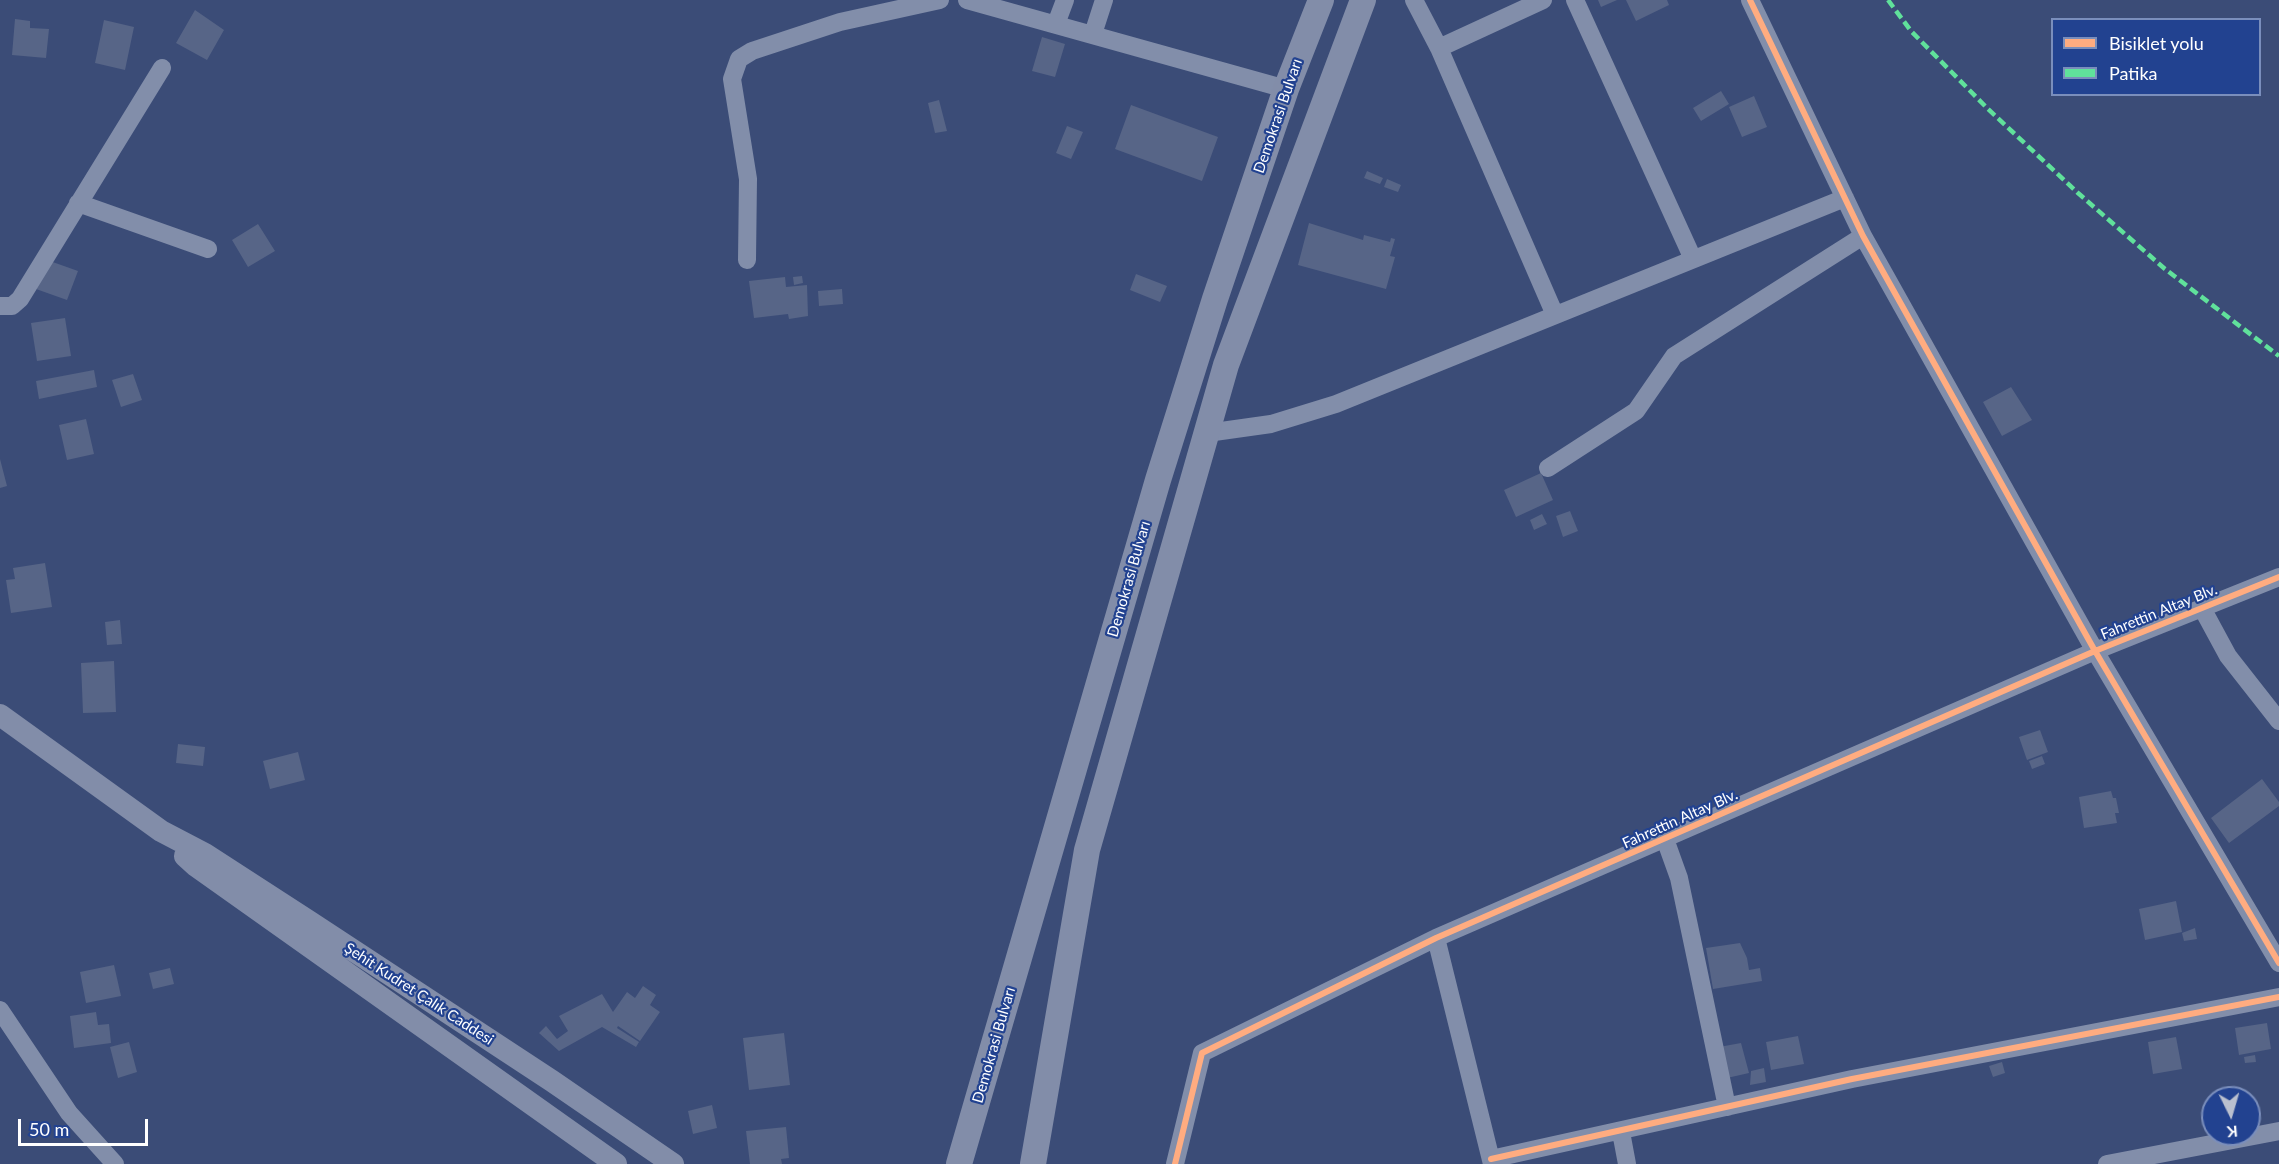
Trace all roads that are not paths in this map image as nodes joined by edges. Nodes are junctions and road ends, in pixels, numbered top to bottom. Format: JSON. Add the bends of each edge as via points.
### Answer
{"nodes":[{"id":1,"x":940,"y":0,"type":"edge"},
{"id":2,"x":969,"y":0,"type":"edge"},
{"id":3,"x":1065,"y":0,"type":"edge"},
{"id":4,"x":1104,"y":0,"type":"edge"},
{"id":5,"x":1321,"y":0,"type":"edge"},
{"id":6,"x":1363,"y":0,"type":"edge"},
{"id":7,"x":1414,"y":0,"type":"edge"},
{"id":8,"x":1543,"y":0,"type":"edge"},
{"id":9,"x":1575,"y":0,"type":"edge"},
{"id":10,"x":1750,"y":0,"type":"edge"},
{"id":11,"x":1056,"y":24,"type":"junction"},
{"id":12,"x":1093,"y":34,"type":"junction"},
{"id":13,"x":1438,"y":48,"type":"junction"},
{"id":14,"x":162,"y":68,"type":"dead end"},
{"id":15,"x":1286,"y":89,"type":"junction"},
{"id":16,"x":1845,"y":198,"type":"junction"},
{"id":17,"x":78,"y":203,"type":"junction"},
{"id":18,"x":1863,"y":236,"type":"junction"},
{"id":19,"x":208,"y":249,"type":"dead end"},
{"id":20,"x":1693,"y":259,"type":"junction"},
{"id":21,"x":747,"y":260,"type":"dead end"},
{"id":22,"x":0,"y":306,"type":"edge"},
{"id":23,"x":1555,"y":315,"type":"junction"},
{"id":24,"x":1206,"y":433,"type":"junction"},
{"id":25,"x":1548,"y":468,"type":"dead end"},
{"id":26,"x":2279,"y":577,"type":"edge"},
{"id":27,"x":2202,"y":608,"type":"junction"},
{"id":28,"x":2095,"y":651,"type":"junction"},
{"id":29,"x":0,"y":715,"type":"edge"},
{"id":30,"x":2279,"y":722,"type":"edge"},
{"id":31,"x":161,"y":831,"type":"junction"},
{"id":32,"x":1665,"y":839,"type":"junction"},
{"id":33,"x":1436,"y":938,"type":"junction"},
{"id":34,"x":2279,"y":963,"type":"edge"},
{"id":35,"x":2279,"y":997,"type":"edge"},
{"id":36,"x":0,"y":1010,"type":"edge"},
{"id":37,"x":1727,"y":1107,"type":"junction"},
{"id":38,"x":2279,"y":1131,"type":"edge"},
{"id":39,"x":1621,"y":1132,"type":"junction"},
{"id":40,"x":2172,"y":1158,"type":"edge"},
{"id":41,"x":958,"y":1159,"type":"edge"},
{"id":42,"x":1492,"y":1161,"type":"edge"},
{"id":43,"x":115,"y":1164,"type":"edge"},
{"id":44,"x":616,"y":1164,"type":"edge"},
{"id":45,"x":673,"y":1164,"type":"edge"},
{"id":46,"x":1033,"y":1164,"type":"edge"},
{"id":47,"x":1175,"y":1164,"type":"edge"},
{"id":48,"x":1626,"y":1164,"type":"edge"},
{"id":49,"x":2107,"y":1164,"type":"edge"}],
"edges":[{"from":1,"to":21,"type":"street","via":[[840,22],[752,51],[739,59],[732,79],[748,179]]},
{"from":2,"to":11,"type":"street"},
{"from":3,"to":11,"type":"street"},
{"from":4,"to":12,"type":"street"},
{"from":5,"to":15,"type":"highway","name":"Demokrasi Bulvarı"},
{"from":6,"to":24,"type":"highway","via":[[1226,365]]},
{"from":7,"to":13,"type":"street"},
{"from":8,"to":13,"type":"street"},
{"from":9,"to":20,"type":"street"},
{"from":10,"to":16,"type":"street"},
{"from":11,"to":12,"type":"street"},
{"from":12,"to":15,"type":"street"},
{"from":13,"to":23,"type":"street"},
{"from":14,"to":17,"type":"street"},
{"from":15,"to":41,"type":"highway","name":"Demokrasi Bulvarı","via":[[1158,480]]},
{"from":16,"to":18,"type":"street"},
{"from":16,"to":20,"type":"street"},
{"from":17,"to":19,"type":"street"},
{"from":17,"to":22,"type":"street","via":[[20,299],[12,306]]},
{"from":18,"to":25,"type":"street","via":[[1674,356],[1636,411]]},
{"from":18,"to":28,"type":"street"},
{"from":20,"to":23,"type":"street"},
{"from":23,"to":24,"type":"street","via":[[1314,412],[1271,424]]},
{"from":24,"to":46,"type":"highway","via":[[1087,850]]},
{"from":26,"to":27,"type":"street","name":"Fahrettin Altay Blv."},
{"from":27,"to":28,"type":"street","name":"Fahrettin Altay Blv."},
{"from":27,"to":30,"type":"street","via":[[2229,656]]},
{"from":28,"to":32,"type":"street","name":"Fahrettin Altay Blv."},
{"from":28,"to":34,"type":"street"},
{"from":29,"to":31,"type":"main road","name":"Şehit Kudret Çalık Caddesi"},
{"from":31,"to":44,"type":"main road","name":"Şehit Kudret Çalık Caddesi","via":[[196,866]]},
{"from":31,"to":45,"type":"main road","name":"Şehit Kudret Çalık Caddesi","via":[[205,854],[319,928]]},
{"from":32,"to":33,"type":"street","name":"Fahrettin Altay Blv."},
{"from":32,"to":37,"type":"street","via":[[1679,878]]},
{"from":33,"to":42,"type":"street"},
{"from":33,"to":47,"type":"street","name":"Fahrettin Altay Blv.","via":[[1202,1053]]},
{"from":35,"to":37,"type":"street"},
{"from":36,"to":43,"type":"street","via":[[69,1113]]},
{"from":37,"to":39,"type":"street"},
{"from":38,"to":40,"type":"street"},
{"from":39,"to":42,"type":"street"},
{"from":39,"to":48,"type":"street"},
{"from":40,"to":49,"type":"street"}]}
